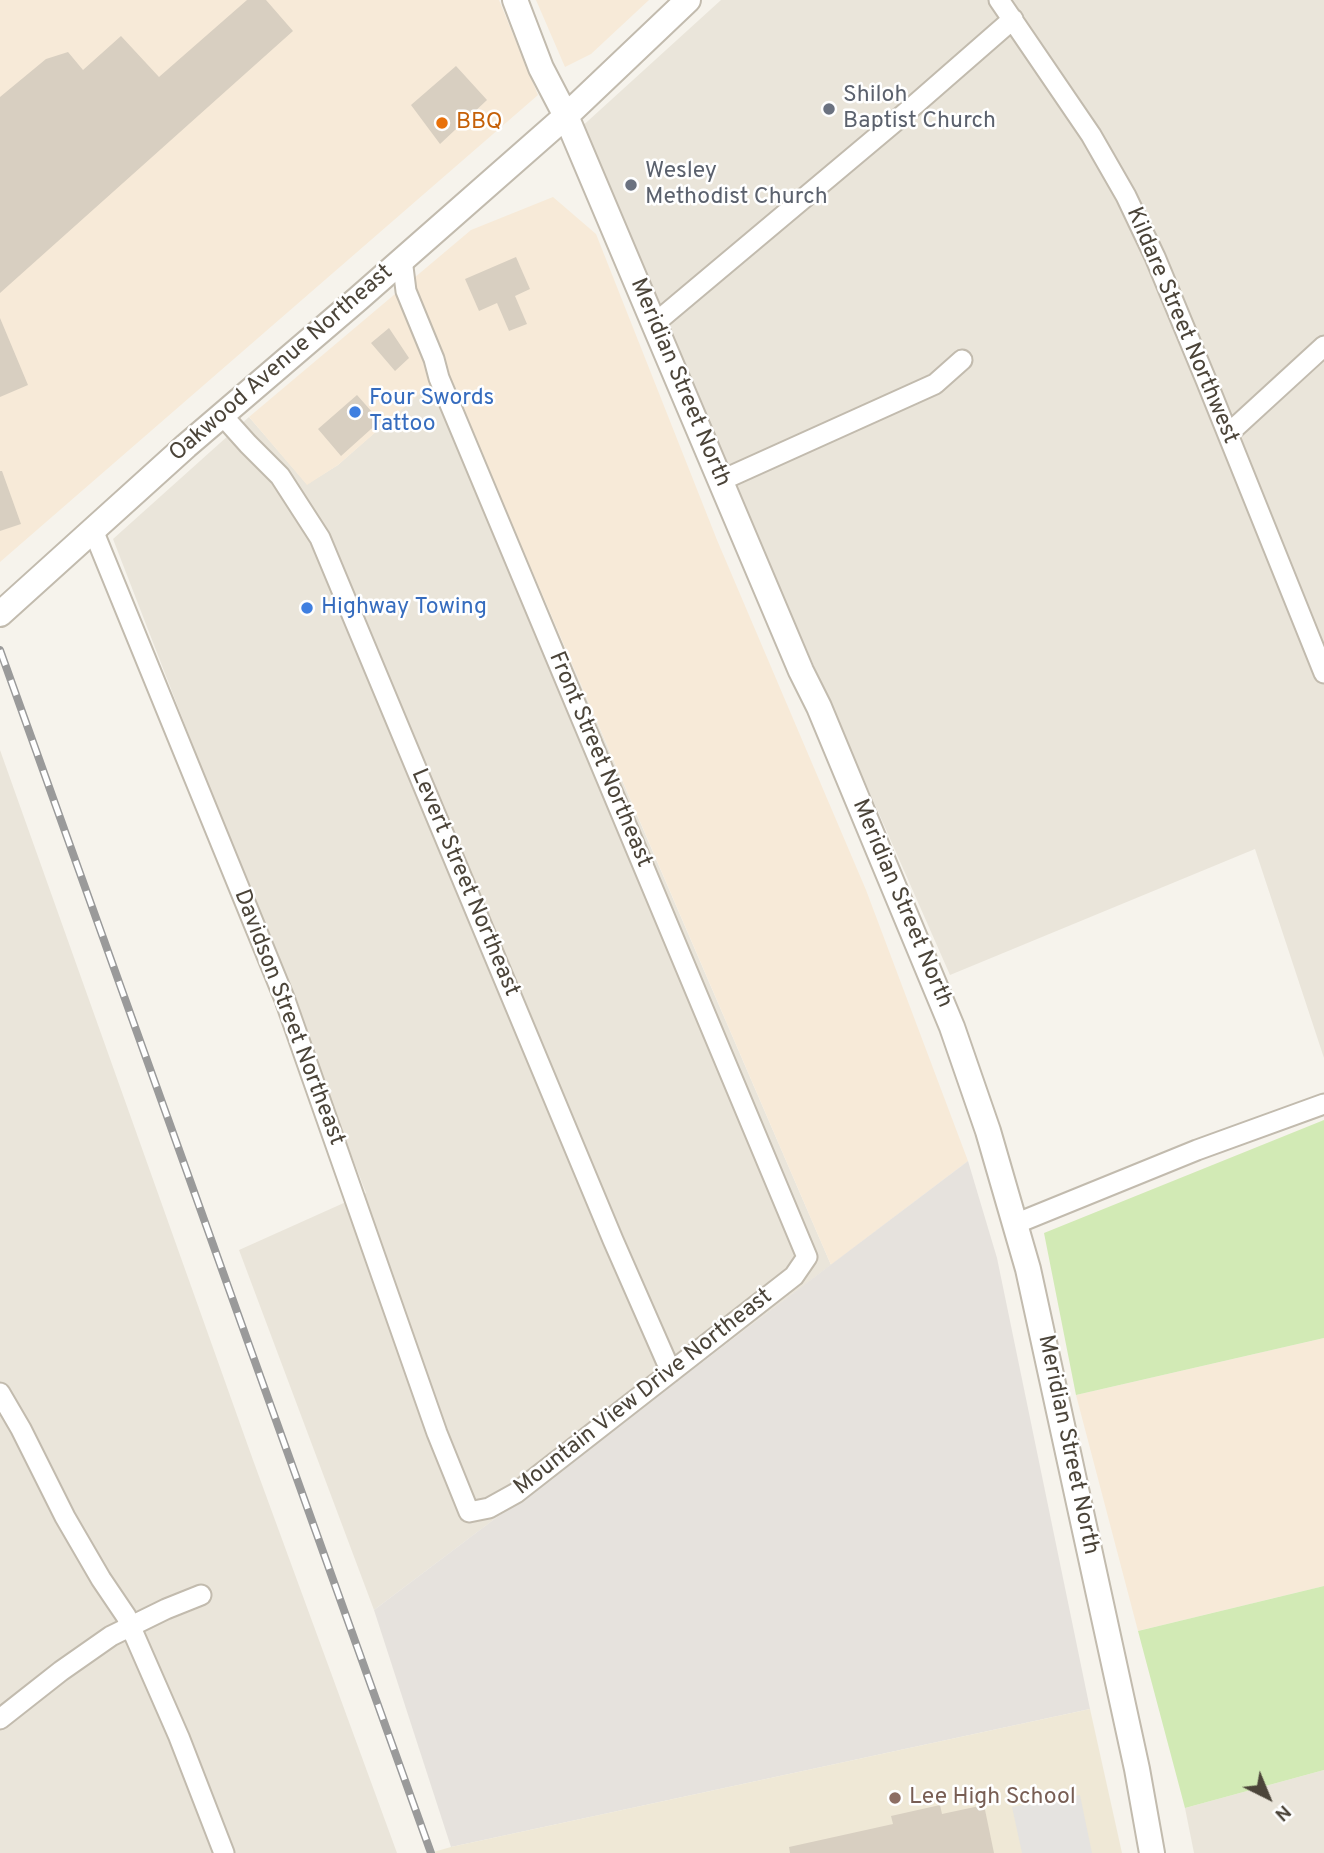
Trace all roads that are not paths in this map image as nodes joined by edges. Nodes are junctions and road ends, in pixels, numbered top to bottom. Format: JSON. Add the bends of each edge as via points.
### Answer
{"nodes":[{"id":1,"x":515,"y":0,"type":"edge"},
{"id":2,"x":688,"y":0,"type":"edge"},
{"id":3,"x":999,"y":0,"type":"edge"},
{"id":4,"x":1013,"y":19,"type":"junction"},
{"id":5,"x":566,"y":116,"type":"junction"},
{"id":6,"x":402,"y":259,"type":"junction"},
{"id":7,"x":654,"y":324,"type":"junction"},
{"id":8,"x":1324,"y":346,"type":"edge"},
{"id":9,"x":962,"y":360,"type":"dead end"},
{"id":10,"x":222,"y":415,"type":"junction"},
{"id":11,"x":1228,"y":434,"type":"junction"},
{"id":12,"x":720,"y":481,"type":"junction"},
{"id":13,"x":93,"y":530,"type":"junction"},
{"id":14,"x":0,"y":614,"type":"edge"},
{"id":15,"x":1324,"y":673,"type":"edge"},
{"id":16,"x":1324,"y":1104,"type":"edge"},
{"id":17,"x":1015,"y":1224,"type":"junction"},
{"id":18,"x":807,"y":1257,"type":"joint"},
{"id":19,"x":671,"y":1372,"type":"junction"},
{"id":20,"x":0,"y":1393,"type":"edge"},
{"id":21,"x":469,"y":1512,"type":"joint"},
{"id":22,"x":201,"y":1595,"type":"dead end"},
{"id":23,"x":130,"y":1626,"type":"junction"},
{"id":24,"x":0,"y":1719,"type":"edge"},
{"id":25,"x":223,"y":1853,"type":"edge"},
{"id":26,"x":1152,"y":1853,"type":"edge"}],
"edges":[{"from":1,"to":5,"type":"street","name":"Meridian Street North","via":[[541,68]]},
{"from":2,"to":5,"type":"street","name":"Oakwood Avenue Northeast"},
{"from":3,"to":4,"type":"street","name":"Kildare Street Northwest"},
{"from":4,"to":7,"type":"street"},
{"from":4,"to":11,"type":"street","name":"Kildare Street Northwest","via":[[1126,196]]},
{"from":5,"to":6,"type":"street","name":"Oakwood Avenue Northeast"},
{"from":5,"to":7,"type":"street","name":"Meridian Street North"},
{"from":6,"to":10,"type":"street","name":"Oakwood Avenue Northeast"},
{"from":6,"to":18,"type":"street","name":"Front Street Northeast","via":[[406,291],[439,378]]},
{"from":7,"to":12,"type":"street","name":"Meridian Street North"},
{"from":8,"to":11,"type":"street"},
{"from":9,"to":12,"type":"street","via":[[935,384]]},
{"from":10,"to":13,"type":"street","name":"Oakwood Avenue Northeast"},
{"from":10,"to":19,"type":"street","name":"Levert Street Northeast","via":[[281,476],[320,538]]},
{"from":11,"to":15,"type":"street","name":"Kildare Street Northwest"},
{"from":12,"to":17,"type":"street","name":"Meridian Street North","via":[[952,1027]]},
{"from":13,"to":14,"type":"street","name":"Oakwood Avenue Northeast"},
{"from":13,"to":21,"type":"street","name":"Davidson Street Northeast","via":[[285,1000]]},
{"from":16,"to":17,"type":"street"},
{"from":17,"to":26,"type":"street","name":"Meridian Street North"},
{"from":18,"to":19,"type":"street","name":"Mountain View Drive Northeast","via":[[794,1276]]},
{"from":19,"to":21,"type":"street","name":"Mountain View Drive Northeast","via":[[516,1493],[489,1508]]},
{"from":20,"to":23,"type":"street","via":[[65,1517]]},
{"from":22,"to":23,"type":"street"},
{"from":23,"to":24,"type":"street","via":[[61,1671]]},
{"from":23,"to":25,"type":"street"}]}
